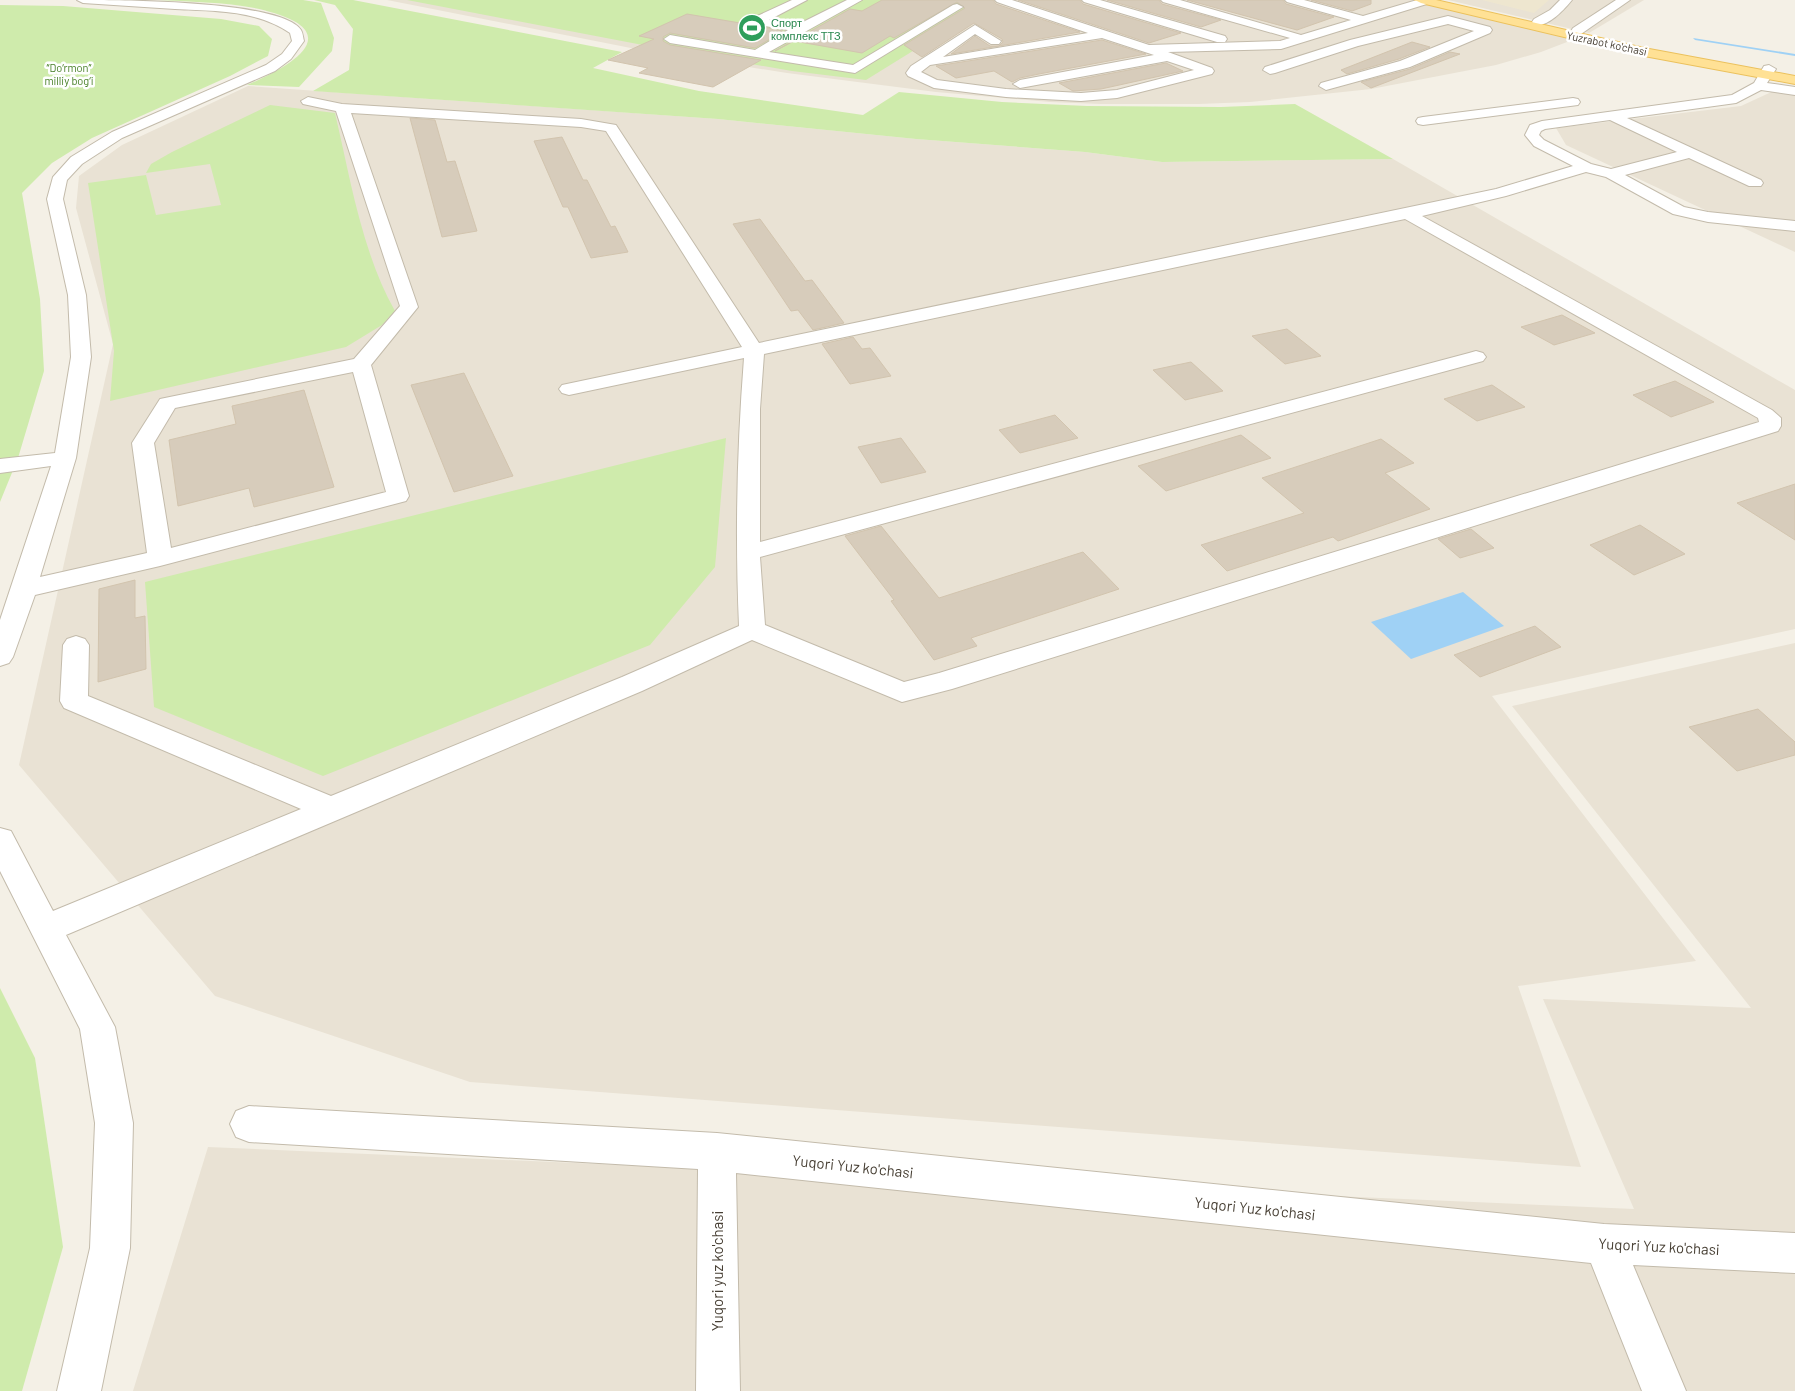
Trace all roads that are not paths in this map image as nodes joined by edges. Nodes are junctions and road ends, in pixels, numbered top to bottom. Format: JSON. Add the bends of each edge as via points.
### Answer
{"nodes":[{"id":1,"x":82,"y":0,"type":"edge"},
{"id":2,"x":801,"y":0,"type":"edge"},
{"id":3,"x":856,"y":0,"type":"edge"},
{"id":4,"x":1000,"y":0,"type":"edge"},
{"id":5,"x":1088,"y":0,"type":"edge"},
{"id":6,"x":1167,"y":0,"type":"edge"},
{"id":7,"x":1291,"y":0,"type":"edge"},
{"id":8,"x":1448,"y":0,"type":"edge"},
{"id":9,"x":1566,"y":0,"type":"edge"},
{"id":10,"x":1624,"y":0,"type":"edge"},
{"id":11,"x":1424,"y":1,"type":"edge"},
{"id":12,"x":957,"y":7,"type":"dead end"},
{"id":13,"x":776,"y":12,"type":"junction"},
{"id":14,"x":798,"y":20,"type":"junction"},
{"id":15,"x":1364,"y":20,"type":"junction"},
{"id":16,"x":1538,"y":22,"type":"junction"},
{"id":17,"x":1577,"y":30,"type":"junction"},
{"id":18,"x":1317,"y":34,"type":"junction"},
{"id":19,"x":1102,"y":35,"type":"junction"},
{"id":20,"x":1304,"y":38,"type":"junction"},
{"id":21,"x":670,"y":39,"type":"dead end"},
{"id":22,"x":995,"y":40,"type":"dead end"},
{"id":23,"x":1354,"y":43,"type":"junction"},
{"id":24,"x":1245,"y":46,"type":"junction"},
{"id":25,"x":1148,"y":49,"type":"junction"},
{"id":26,"x":757,"y":54,"type":"junction"},
{"id":27,"x":1166,"y":57,"type":"junction"},
{"id":28,"x":925,"y":64,"type":"junction"},
{"id":29,"x":1270,"y":70,"type":"dead end"},
{"id":30,"x":1795,"y":74,"type":"edge"},
{"id":31,"x":1765,"y":77,"type":"junction"},
{"id":32,"x":1795,"y":80,"type":"edge"},
{"id":33,"x":1326,"y":86,"type":"dead end"},
{"id":34,"x":985,"y":90,"type":"junction"},
{"id":35,"x":1795,"y":92,"type":"edge"},
{"id":36,"x":1674,"y":93,"type":"dead end"},
{"id":37,"x":1736,"y":99,"type":"junction"},
{"id":38,"x":1588,"y":100,"type":"dead end"},
{"id":39,"x":308,"y":101,"type":"dead end"},
{"id":40,"x":1551,"y":105,"type":"junction"},
{"id":41,"x":342,"y":108,"type":"junction"},
{"id":42,"x":1612,"y":116,"type":"junction"},
{"id":43,"x":1580,"y":120,"type":"junction"},
{"id":44,"x":1423,"y":121,"type":"dead end"},
{"id":45,"x":1690,"y":153,"type":"junction"},
{"id":46,"x":1586,"y":167,"type":"junction"},
{"id":47,"x":1611,"y":174,"type":"junction"},
{"id":48,"x":1755,"y":183,"type":"dead end"},
{"id":49,"x":1407,"y":214,"type":"junction"},
{"id":50,"x":1795,"y":226,"type":"edge"},
{"id":51,"x":754,"y":350,"type":"junction"},
{"id":52,"x":1476,"y":357,"type":"dead end"},
{"id":53,"x":361,"y":364,"type":"junction"},
{"id":54,"x":569,"y":389,"type":"dead end"},
{"id":55,"x":65,"y":458,"type":"junction"},
{"id":56,"x":0,"y":466,"type":"edge"},
{"id":57,"x":748,"y":553,"type":"junction"},
{"id":58,"x":160,"y":558,"type":"junction"},
{"id":59,"x":24,"y":589,"type":"junction"},
{"id":60,"x":752,"y":630,"type":"junction"},
{"id":61,"x":76,"y":645,"type":"dead end"},
{"id":62,"x":0,"y":657,"type":"edge"},
{"id":63,"x":332,"y":809,"type":"junction"},
{"id":64,"x":0,"y":840,"type":"edge"},
{"id":65,"x":45,"y":929,"type":"junction"},
{"id":66,"x":249,"y":1124,"type":"dead end"},
{"id":67,"x":717,"y":1152,"type":"junction"},
{"id":68,"x":1604,"y":1244,"type":"junction"},
{"id":69,"x":1795,"y":1253,"type":"edge"},
{"id":70,"x":79,"y":1391,"type":"edge"},
{"id":71,"x":718,"y":1391,"type":"edge"},
{"id":72,"x":1664,"y":1391,"type":"edge"}],
"edges":[{"from":1,"to":55,"type":"street","via":[[241,11],[284,23],[296,31],[298,40],[288,55],[265,70],[130,129],[97,147],[70,167],[59,181],[55,199],[77,295],[81,357]]},
{"from":2,"to":13,"type":"street"},
{"from":3,"to":14,"type":"street","via":[[818,19]]},
{"from":4,"to":19,"type":"street"},
{"from":5,"to":24,"type":"street"},
{"from":6,"to":20,"type":"street"},
{"from":7,"to":15,"type":"street"},
{"from":8,"to":16,"type":"main road","name":"Yuzrabot ko'chasi"},
{"from":9,"to":16,"type":"street"},
{"from":10,"to":17,"type":"street"},
{"from":11,"to":15,"type":"street"},
{"from":11,"to":31,"type":"main road","name":"Yuzrabot ko'chasi"},
{"from":12,"to":26,"type":"street","via":[[855,69]]},
{"from":13,"to":14,"type":"street"},
{"from":13,"to":14,"type":"street","via":[[757,21]]},
{"from":14,"to":26,"type":"street"},
{"from":15,"to":18,"type":"street"},
{"from":16,"to":17,"type":"main road","name":"Yuzrabot ko'chasi"},
{"from":17,"to":31,"type":"main road","name":"Yuzrabot ko'chasi"},
{"from":18,"to":20,"type":"street"},
{"from":18,"to":23,"type":"street"},
{"from":19,"to":25,"type":"street"},
{"from":19,"to":28,"type":"street"},
{"from":20,"to":24,"type":"street","via":[[1281,45]]},
{"from":21,"to":26,"type":"street"},
{"from":22,"to":28,"type":"street","via":[[975,29]]},
{"from":23,"to":29,"type":"street"},
{"from":23,"to":33,"type":"street","via":[[1448,20],[1486,30],[1405,64]]},
{"from":24,"to":25,"type":"street"},
{"from":25,"to":27,"type":"street"},
{"from":27,"to":34,"type":"street"},
{"from":27,"to":34,"type":"street","via":[[1207,71],[1100,96],[1044,96]]},
{"from":28,"to":34,"type":"street","via":[[913,73],[934,84]]},
{"from":30,"to":31,"type":"main road","name":"Yuzrabot ko'chasi"},
{"from":31,"to":32,"type":"main road","name":"Yuzrabot ko'chasi"},
{"from":31,"to":35,"type":"street"},
{"from":31,"to":37,"type":"street"},
{"from":36,"to":37,"type":"street"},
{"from":37,"to":42,"type":"street"},
{"from":38,"to":40,"type":"street"},
{"from":39,"to":41,"type":"street"},
{"from":40,"to":43,"type":"street"},
{"from":40,"to":44,"type":"street"},
{"from":41,"to":51,"type":"street","via":[[580,123],[611,128]]},
{"from":41,"to":53,"type":"street","via":[[409,307]]},
{"from":42,"to":43,"type":"street"},
{"from":42,"to":45,"type":"street"},
{"from":43,"to":46,"type":"street","via":[[1542,125],[1535,128],[1532,135]]},
{"from":45,"to":47,"type":"street"},
{"from":45,"to":48,"type":"street"},
{"from":46,"to":47,"type":"street"},
{"from":46,"to":49,"type":"street","via":[[1500,193]]},
{"from":47,"to":50,"type":"street","via":[[1679,211]]},
{"from":49,"to":51,"type":"street"},
{"from":49,"to":60,"type":"street","via":[[1765,414],[1770,418],[1770,426],[961,677],[902,692]]},
{"from":51,"to":54,"type":"street"},
{"from":51,"to":57,"type":"street"},
{"from":52,"to":57,"type":"street"},
{"from":53,"to":58,"type":"street","via":[[167,403],[143,443]]},
{"from":53,"to":58,"type":"street","via":[[398,496]]},
{"from":55,"to":56,"type":"street"},
{"from":55,"to":59,"type":"street"},
{"from":57,"to":60,"type":"street"},
{"from":58,"to":59,"type":"street"},
{"from":59,"to":62,"type":"street"},
{"from":60,"to":63,"type":"street","via":[[632,684]]},
{"from":61,"to":63,"type":"street","via":[[74,701]]},
{"from":63,"to":65,"type":"street"},
{"from":64,"to":65,"type":"street"},
{"from":65,"to":70,"type":"street","via":[[97,1027],[114,1123],[110,1248]]},
{"from":66,"to":67,"type":"street","name":"Yuqori Yuz ko'chasi"},
{"from":67,"to":68,"type":"street","name":"Yuqori Yuz ko'chasi"},
{"from":67,"to":71,"type":"street","name":"Yuqori yuz ko'chasi"},
{"from":68,"to":69,"type":"street","name":"Yuqori Yuz ko'chasi"},
{"from":68,"to":72,"type":"street"}]}
